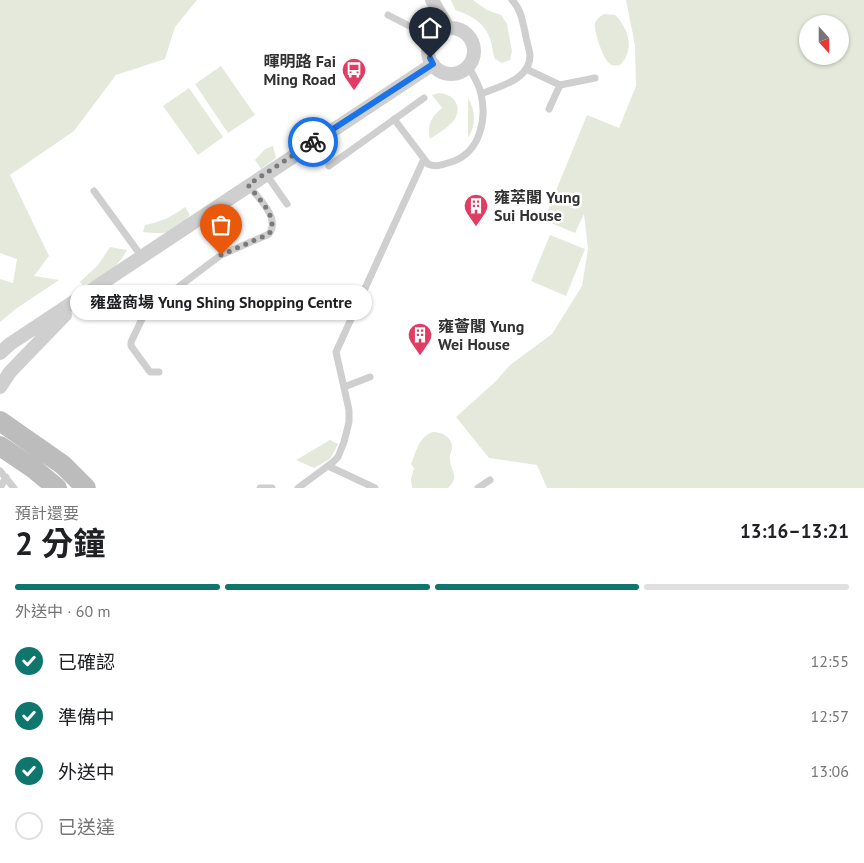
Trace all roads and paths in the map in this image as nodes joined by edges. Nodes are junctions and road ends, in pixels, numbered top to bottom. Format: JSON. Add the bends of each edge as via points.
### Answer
{"nodes":[{"id":1,"x":432,"y":0,"type":"edge"},
{"id":2,"x":512,"y":0,"type":"edge"},
{"id":3,"x":388,"y":15,"type":"dead end"},
{"id":4,"x":448,"y":28,"type":"junction"},
{"id":5,"x":433,"y":38,"type":"junction"},
{"id":6,"x":433,"y":64,"type":"junction"},
{"id":7,"x":468,"y":66,"type":"junction"},
{"id":8,"x":526,"y":69,"type":"junction"},
{"id":9,"x":595,"y":78,"type":"dead end"},
{"id":10,"x":560,"y":86,"type":"junction"},
{"id":11,"x":481,"y":94,"type":"junction"},
{"id":12,"x":424,"y":98,"type":"dead end"},
{"id":13,"x":550,"y":109,"type":"dead end"},
{"id":14,"x":394,"y":119,"type":"junction"},
{"id":15,"x":424,"y":159,"type":"junction"},
{"id":16,"x":328,"y":166,"type":"dead end"},
{"id":17,"x":266,"y":174,"type":"junction"},
{"id":18,"x":248,"y":185,"type":"junction"},
{"id":19,"x":94,"y":191,"type":"dead end"},
{"id":20,"x":287,"y":204,"type":"dead end"},
{"id":21,"x":142,"y":257,"type":"junction"},
{"id":22,"x":87,"y":293,"type":"junction"},
{"id":23,"x":0,"y":353,"type":"edge"},
{"id":24,"x":159,"y":372,"type":"dead end"},
{"id":25,"x":370,"y":377,"type":"dead end"},
{"id":26,"x":0,"y":387,"type":"edge"},
{"id":27,"x":344,"y":387,"type":"junction"},
{"id":28,"x":0,"y":421,"type":"edge"},
{"id":29,"x":0,"y":446,"type":"edge"},
{"id":30,"x":328,"y":466,"type":"junction"},
{"id":31,"x":3,"y":474,"type":"edge"},
{"id":32,"x":490,"y":480,"type":"dead end"},
{"id":33,"x":0,"y":488,"type":"edge"},
{"id":34,"x":14,"y":488,"type":"edge"},
{"id":35,"x":56,"y":488,"type":"edge"},
{"id":36,"x":86,"y":488,"type":"edge"},
{"id":37,"x":260,"y":488,"type":"edge"},
{"id":38,"x":272,"y":488,"type":"edge"},
{"id":39,"x":298,"y":488,"type":"edge"},
{"id":40,"x":374,"y":488,"type":"edge"},
{"id":41,"x":478,"y":488,"type":"edge"}],
"edges":[{"from":1,"to":4,"type":"street"},
{"from":2,"to":8,"type":"lane","via":[[520,13],[530,54]]},
{"from":3,"to":5,"type":"lane"},
{"from":4,"to":5,"type":"street"},
{"from":4,"to":7,"type":"street","via":[[461,30],[472,39],[474,53]]},
{"from":5,"to":6,"type":"street","via":[[429,51]]},
{"from":6,"to":7,"type":"street","via":[[450,73],[457,73]]},
{"from":6,"to":17,"type":"street"},
{"from":7,"to":11,"type":"lane"},
{"from":8,"to":10,"type":"lane"},
{"from":8,"to":11,"type":"lane","via":[[515,80]]},
{"from":9,"to":10,"type":"lane"},
{"from":10,"to":13,"type":"lane"},
{"from":11,"to":15,"type":"lane","via":[[483,107],[476,143],[458,159],[439,166],[428,164]]},
{"from":12,"to":14,"type":"lane"},
{"from":14,"to":15,"type":"lane"},
{"from":14,"to":16,"type":"lane"},
{"from":15,"to":27,"type":"lane","via":[[336,352]]},
{"from":17,"to":18,"type":"street"},
{"from":17,"to":20,"type":"lane"},
{"from":18,"to":21,"type":"street"},
{"from":18,"to":24,"type":"lane","via":[[271,216],[272,230],[221,255],[149,309],[131,346],[150,372]]},
{"from":19,"to":21,"type":"lane"},
{"from":21,"to":22,"type":"street"},
{"from":22,"to":23,"type":"street"},
{"from":22,"to":26,"type":"street","via":[[33,347]]},
{"from":25,"to":27,"type":"lane"},
{"from":27,"to":30,"type":"lane","via":[[349,422],[338,457]]},
{"from":28,"to":36,"type":"street","via":[[63,465]]},
{"from":29,"to":35,"type":"street"},
{"from":30,"to":39,"type":"lane"},
{"from":30,"to":40,"type":"lane"},
{"from":31,"to":33,"type":"lane"},
{"from":31,"to":34,"type":"lane"},
{"from":32,"to":41,"type":"lane"},
{"from":37,"to":38,"type":"lane"}]}
